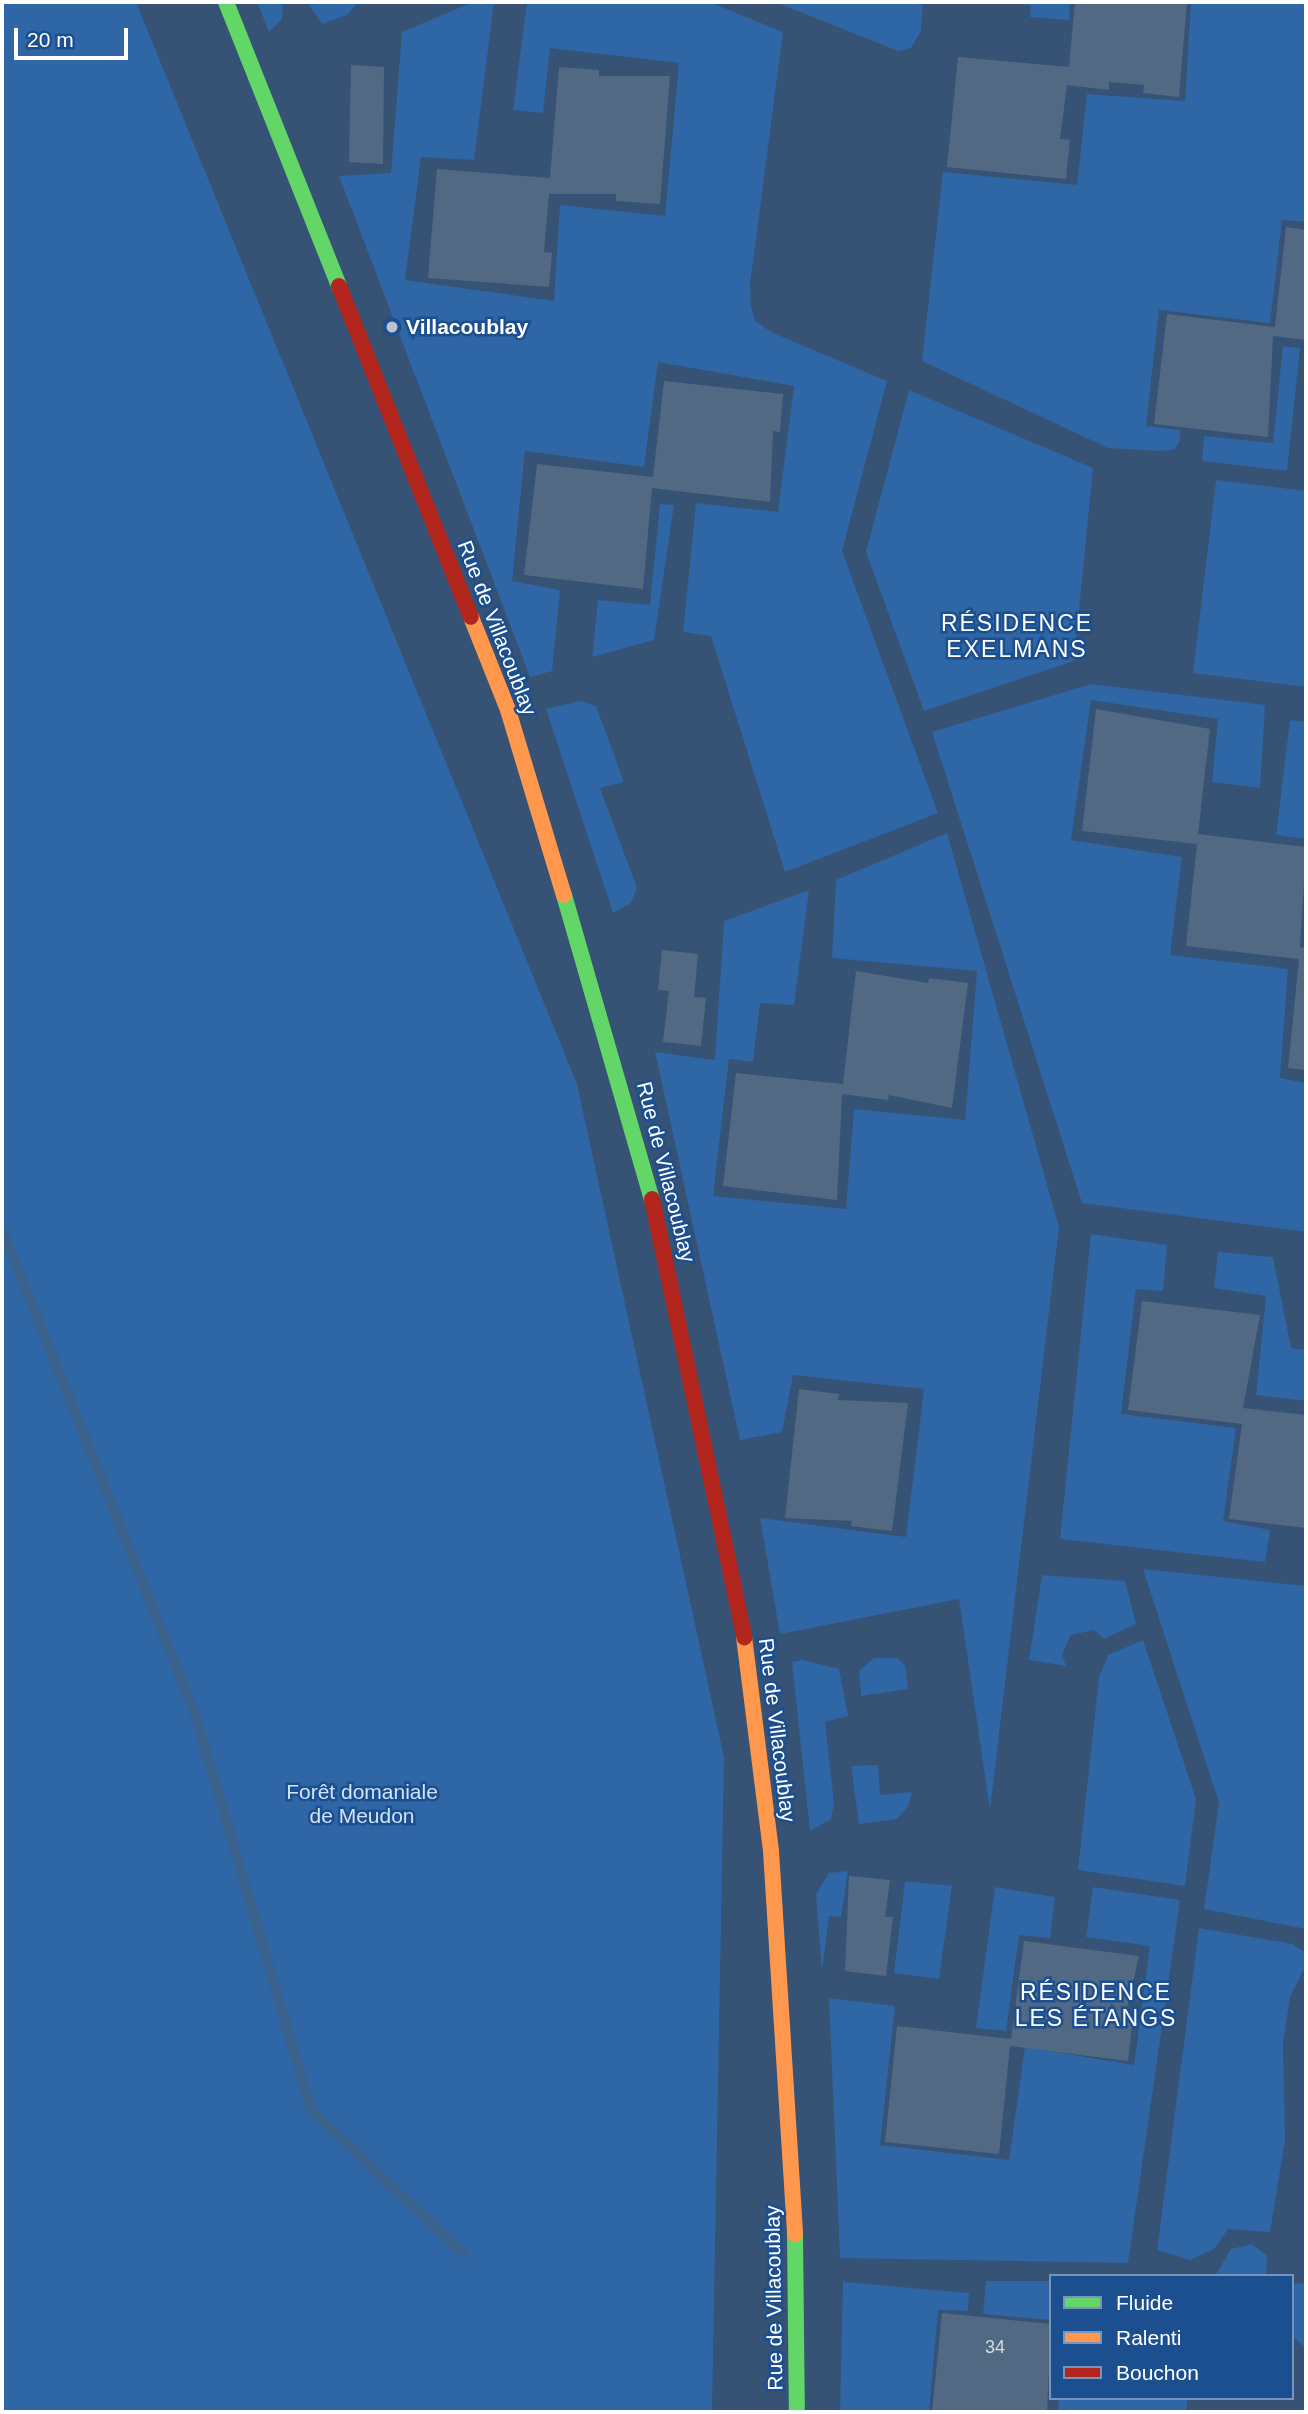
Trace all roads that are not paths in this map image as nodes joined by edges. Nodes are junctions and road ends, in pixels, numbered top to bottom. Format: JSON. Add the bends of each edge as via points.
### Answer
{"nodes":[{"id":1,"x":226,"y":2,"type":"edge"},
{"id":2,"x":797,"y":2412,"type":"edge"}],
"edges":[{"from":1,"to":2,"type":"street","name":"Rue de Villacoublay","via":[[508,710],[583,943],[641,1149],[738,1594],[768,1825],[783,1978],[797,2270]]}]}
